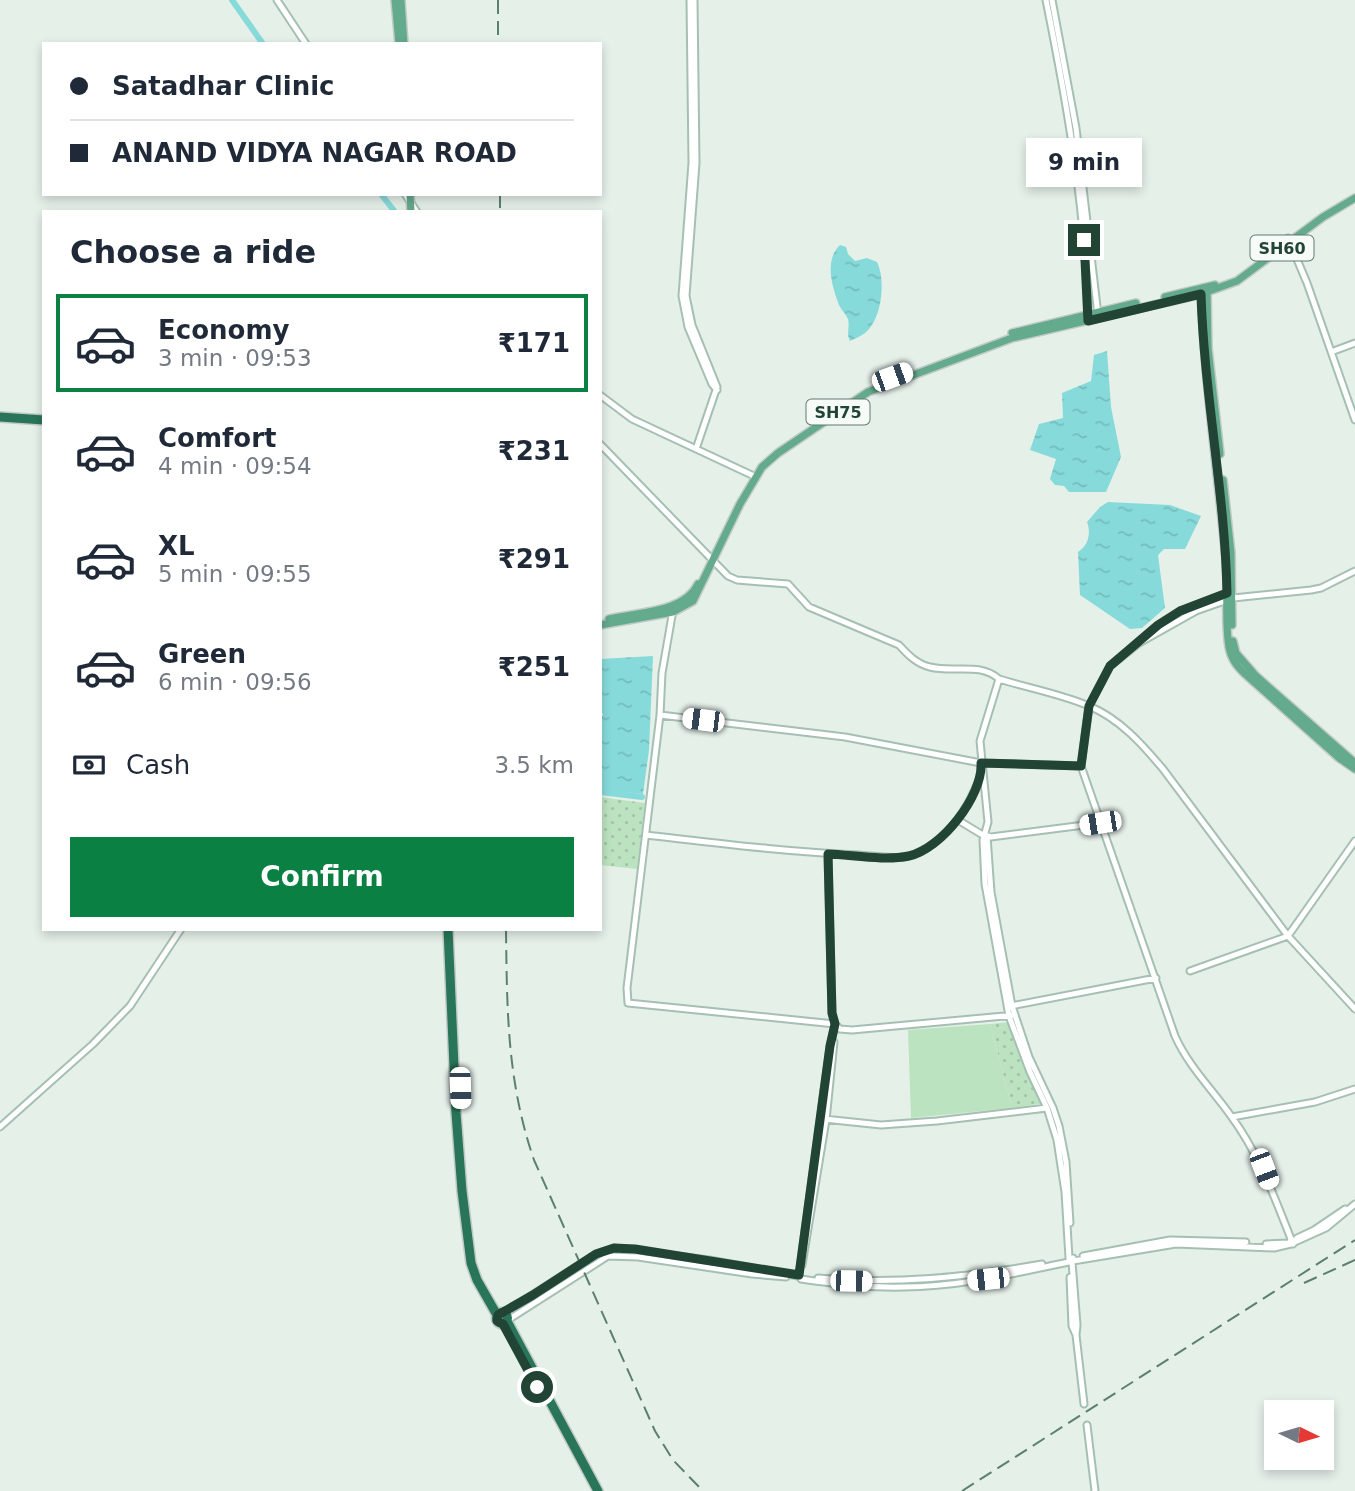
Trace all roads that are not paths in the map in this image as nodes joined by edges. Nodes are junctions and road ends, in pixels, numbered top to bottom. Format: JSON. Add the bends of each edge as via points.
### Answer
{"nodes":[{"id":1,"x":277,"y":0,"type":"edge"},
{"id":2,"x":692,"y":0,"type":"edge"},
{"id":3,"x":1046,"y":0,"type":"edge"},
{"id":4,"x":1052,"y":0,"type":"edge"},
{"id":5,"x":398,"y":3,"type":"edge"},
{"id":6,"x":305,"y":42,"type":"edge"},
{"id":7,"x":398,"y":42,"type":"edge"},
{"id":8,"x":404,"y":42,"type":"edge"},
{"id":9,"x":1355,"y":195,"type":"edge"},
{"id":10,"x":1289,"y":240,"type":"junction"},
{"id":11,"x":1204,"y":291,"type":"junction"},
{"id":12,"x":1098,"y":315,"type":"junction"},
{"id":13,"x":1088,"y":317,"type":"junction"},
{"id":14,"x":1355,"y":343,"type":"edge"},
{"id":15,"x":1331,"y":352,"type":"junction"},
{"id":16,"x":602,"y":396,"type":"edge"},
{"id":17,"x":0,"y":411,"type":"edge"},
{"id":18,"x":42,"y":414,"type":"edge"},
{"id":19,"x":0,"y":417,"type":"edge"},
{"id":20,"x":42,"y":420,"type":"edge"},
{"id":21,"x":1355,"y":420,"type":"edge"},
{"id":22,"x":602,"y":446,"type":"edge"},
{"id":23,"x":696,"y":449,"type":"junction"},
{"id":24,"x":754,"y":476,"type":"junction"},
{"id":25,"x":711,"y":559,"type":"junction"},
{"id":26,"x":1355,"y":571,"type":"edge"},
{"id":27,"x":1230,"y":595,"type":"junction"},
{"id":28,"x":672,"y":608,"type":"junction"},
{"id":29,"x":602,"y":622,"type":"edge"},
{"id":30,"x":999,"y":679,"type":"junction"},
{"id":31,"x":1089,"y":706,"type":"junction"},
{"id":32,"x":660,"y":715,"type":"junction"},
{"id":33,"x":981,"y":763,"type":"junction"},
{"id":34,"x":1355,"y":763,"type":"edge"},
{"id":35,"x":1081,"y":766,"type":"junction"},
{"id":36,"x":1355,"y":769,"type":"edge"},
{"id":37,"x":982,"y":774,"type":"junction"},
{"id":38,"x":958,"y":820,"type":"junction"},
{"id":39,"x":1100,"y":823,"type":"junction"},
{"id":40,"x":646,"y":835,"type":"junction"},
{"id":41,"x":986,"y":836,"type":"junction"},
{"id":42,"x":1355,"y":841,"type":"edge"},
{"id":43,"x":828,"y":854,"type":"junction"},
{"id":44,"x":180,"y":931,"type":"edge"},
{"id":45,"x":450,"y":931,"type":"edge"},
{"id":46,"x":1288,"y":936,"type":"junction"},
{"id":47,"x":1190,"y":971,"type":"dead end"},
{"id":48,"x":1156,"y":978,"type":"junction"},
{"id":49,"x":1010,"y":1006,"type":"junction"},
{"id":50,"x":1355,"y":1009,"type":"edge"},
{"id":51,"x":1012,"y":1015,"type":"junction"},
{"id":52,"x":835,"y":1024,"type":"junction"},
{"id":53,"x":1355,"y":1089,"type":"edge"},
{"id":54,"x":1047,"y":1108,"type":"junction"},
{"id":55,"x":1232,"y":1117,"type":"junction"},
{"id":56,"x":824,"y":1119,"type":"junction"},
{"id":57,"x":0,"y":1127,"type":"edge"},
{"id":58,"x":1355,"y":1203,"type":"edge"},
{"id":59,"x":1292,"y":1241,"type":"junction"},
{"id":60,"x":1071,"y":1260,"type":"junction"},
{"id":61,"x":799,"y":1276,"type":"junction"},
{"id":62,"x":503,"y":1317,"type":"junction"},
{"id":63,"x":1084,"y":1404,"type":"dead end"},
{"id":64,"x":1087,"y":1426,"type":"dead end"},
{"id":65,"x":595,"y":1491,"type":"edge"},
{"id":66,"x":1095,"y":1491,"type":"edge"}],
"edges":[{"from":1,"to":6,"type":"street"},
{"from":2,"to":23,"type":"street","via":[[696,163],[686,296],[717,390]]},
{"from":3,"to":13,"type":"street","via":[[1062,77],[1086,255]]},
{"from":4,"to":12,"type":"street","via":[[1076,128]]},
{"from":5,"to":7,"type":"main road"},
{"from":5,"to":8,"type":"main road"},
{"from":9,"to":10,"type":"main road","number":"SH60","via":[[1336,203]]},
{"from":10,"to":11,"type":"main road","number":"SH60","via":[[1236,276]]},
{"from":10,"to":15,"type":"street"},
{"from":11,"to":12,"type":"main road","number":"SH75"},
{"from":11,"to":27,"type":"main road","via":[[1227,511]]},
{"from":12,"to":13,"type":"main road","number":"SH75"},
{"from":13,"to":24,"type":"main road","number":"SH75","via":[[1011,334],[870,387],[775,451]]},
{"from":14,"to":15,"type":"street"},
{"from":15,"to":21,"type":"street"},
{"from":16,"to":23,"type":"street","via":[[632,419]]},
{"from":17,"to":18,"type":"highway"},
{"from":19,"to":20,"type":"highway"},
{"from":22,"to":25,"type":"street"},
{"from":23,"to":24,"type":"street"},
{"from":24,"to":25,"type":"main road","number":"SH75"},
{"from":25,"to":28,"type":"main road","number":"SH75","via":[[696,589]]},
{"from":25,"to":30,"type":"street","via":[[737,580],[788,584],[809,607],[899,645],[907,655],[930,667],[978,669]]},
{"from":26,"to":27,"type":"street","via":[[1311,590]]},
{"from":27,"to":31,"type":"street","via":[[1139,643],[1110,666]]},
{"from":27,"to":34,"type":"main road","via":[[1236,653]]},
{"from":27,"to":36,"type":"main road","via":[[1229,645],[1237,666]]},
{"from":28,"to":29,"type":"main road","number":"SH75"},
{"from":28,"to":32,"type":"street"},
{"from":30,"to":31,"type":"street"},
{"from":30,"to":33,"type":"street","via":[[980,741]]},
{"from":31,"to":35,"type":"street"},
{"from":31,"to":46,"type":"street","via":[[1141,743]]},
{"from":32,"to":33,"type":"street","via":[[845,737]]},
{"from":32,"to":40,"type":"street"},
{"from":33,"to":35,"type":"street"},
{"from":33,"to":37,"type":"street"},
{"from":35,"to":39,"type":"street"},
{"from":37,"to":38,"type":"street"},
{"from":37,"to":41,"type":"street"},
{"from":38,"to":41,"type":"street"},
{"from":38,"to":43,"type":"street","via":[[916,854]]},
{"from":39,"to":41,"type":"street"},
{"from":39,"to":48,"type":"street"},
{"from":40,"to":43,"type":"street"},
{"from":40,"to":52,"type":"street","via":[[628,1003]]},
{"from":41,"to":49,"type":"street","via":[[985,884]]},
{"from":42,"to":46,"type":"street"},
{"from":43,"to":52,"type":"street"},
{"from":44,"to":57,"type":"street","via":[[130,1006]]},
{"from":45,"to":62,"type":"highway","via":[[471,1263],[477,1280]]},
{"from":46,"to":47,"type":"street"},
{"from":46,"to":50,"type":"street"},
{"from":48,"to":49,"type":"street"},
{"from":48,"to":55,"type":"street","via":[[1185,1058]]},
{"from":49,"to":51,"type":"street"},
{"from":51,"to":52,"type":"street","via":[[852,1030]]},
{"from":51,"to":54,"type":"street"},
{"from":51,"to":60,"type":"street","via":[[1054,1108],[1062,1139]]},
{"from":52,"to":56,"type":"street"},
{"from":53,"to":55,"type":"street","via":[[1315,1102]]},
{"from":54,"to":56,"type":"street","via":[[881,1125]]},
{"from":54,"to":60,"type":"street","via":[[1060,1156]]},
{"from":55,"to":59,"type":"street","via":[[1264,1169]]},
{"from":56,"to":61,"type":"street"},
{"from":58,"to":59,"type":"street"},
{"from":59,"to":60,"type":"street","via":[[1170,1240]]},
{"from":60,"to":61,"type":"street","via":[[912,1281]]},
{"from":60,"to":63,"type":"street"},
{"from":61,"to":62,"type":"street","via":[[608,1256]]},
{"from":62,"to":65,"type":"highway"},
{"from":64,"to":66,"type":"street"}]}
